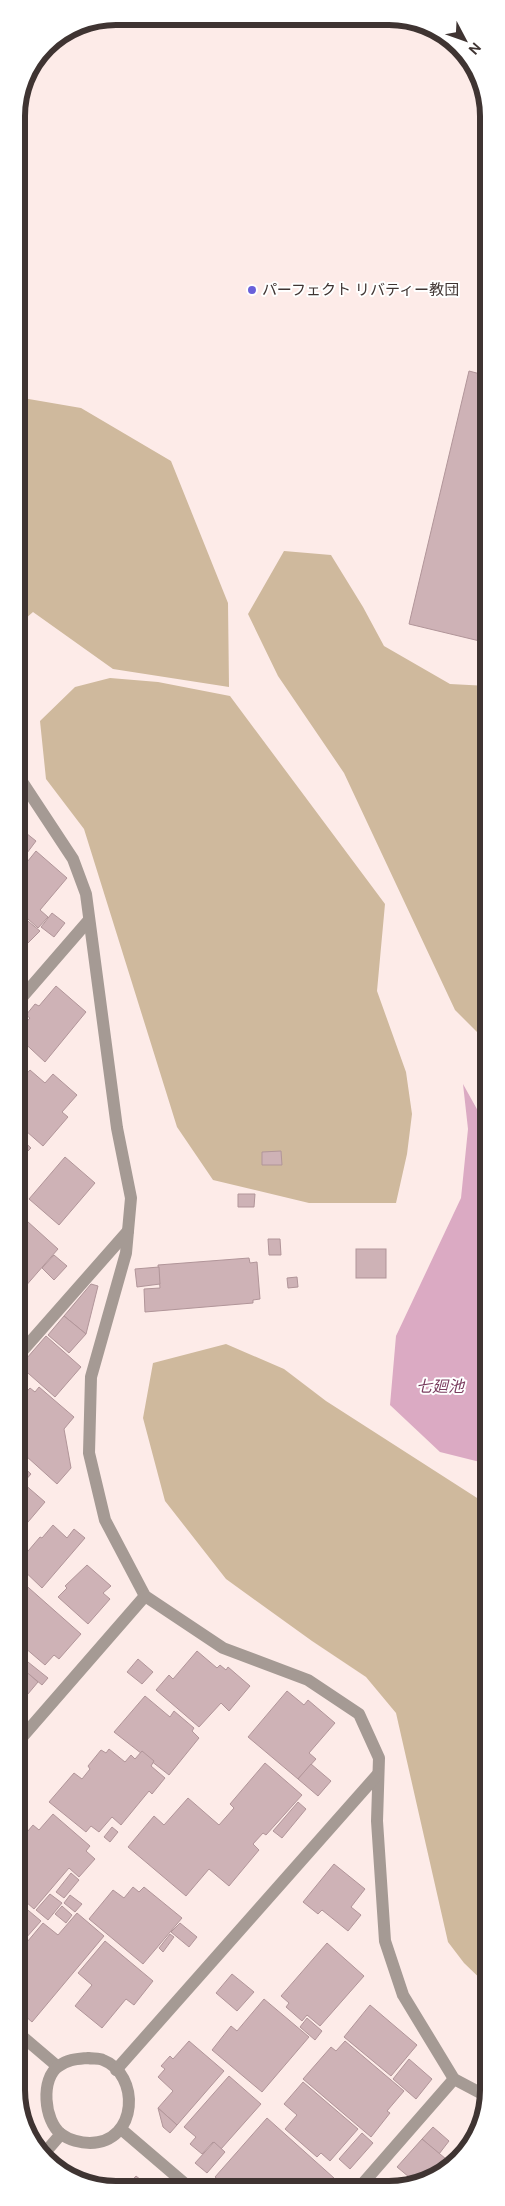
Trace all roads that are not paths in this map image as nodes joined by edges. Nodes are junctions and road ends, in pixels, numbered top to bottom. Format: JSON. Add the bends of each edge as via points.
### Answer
{"nodes":[{"id":1,"x":25,"y":786,"type":"edge"},
{"id":2,"x":90,"y":920,"type":"junction"},
{"id":3,"x":25,"y":994,"type":"edge"},
{"id":4,"x":128,"y":1231,"type":"junction"},
{"id":5,"x":25,"y":1348,"type":"edge"},
{"id":6,"x":145,"y":1596,"type":"junction"},
{"id":7,"x":25,"y":1734,"type":"edge"},
{"id":8,"x":378,"y":1774,"type":"junction"},
{"id":9,"x":25,"y":2039,"type":"edge"},
{"id":10,"x":57,"y":2066,"type":"junction"},
{"id":11,"x":116,"y":2070,"type":"junction"},
{"id":12,"x":454,"y":2079,"type":"junction"},
{"id":13,"x":480,"y":2093,"type":"edge"},
{"id":14,"x":121,"y":2130,"type":"junction"},
{"id":15,"x":61,"y":2134,"type":"junction"},
{"id":16,"x":48,"y":2150,"type":"edge"},
{"id":17,"x":182,"y":2181,"type":"edge"},
{"id":18,"x":365,"y":2181,"type":"edge"}],
"edges":[{"from":1,"to":2,"type":"street","via":[[73,859],[86,894]]},
{"from":2,"to":3,"type":"street"},
{"from":2,"to":4,"type":"street","via":[[117,1128],[131,1198]]},
{"from":4,"to":5,"type":"street"},
{"from":4,"to":6,"type":"street","via":[[126,1253],[92,1377],[89,1454],[105,1520]]},
{"from":6,"to":7,"type":"street"},
{"from":6,"to":8,"type":"street","via":[[223,1648],[308,1680],[359,1714],[379,1758]]},
{"from":8,"to":11,"type":"street"},
{"from":8,"to":12,"type":"street","via":[[377,1821],[385,1941],[403,1994]]},
{"from":9,"to":10,"type":"street"},
{"from":10,"to":11,"type":"street","via":[[72,2059],[88,2058],[104,2060]]},
{"from":10,"to":15,"type":"street","via":[[48,2084],[46,2103],[51,2122]]},
{"from":11,"to":14,"type":"street","via":[[125,2083],[129,2099],[128,2116]]},
{"from":12,"to":13,"type":"street"},
{"from":12,"to":18,"type":"street"},
{"from":14,"to":15,"type":"street","via":[[107,2139],[91,2143],[75,2141]]},
{"from":14,"to":17,"type":"street"},
{"from":15,"to":16,"type":"street"}]}
